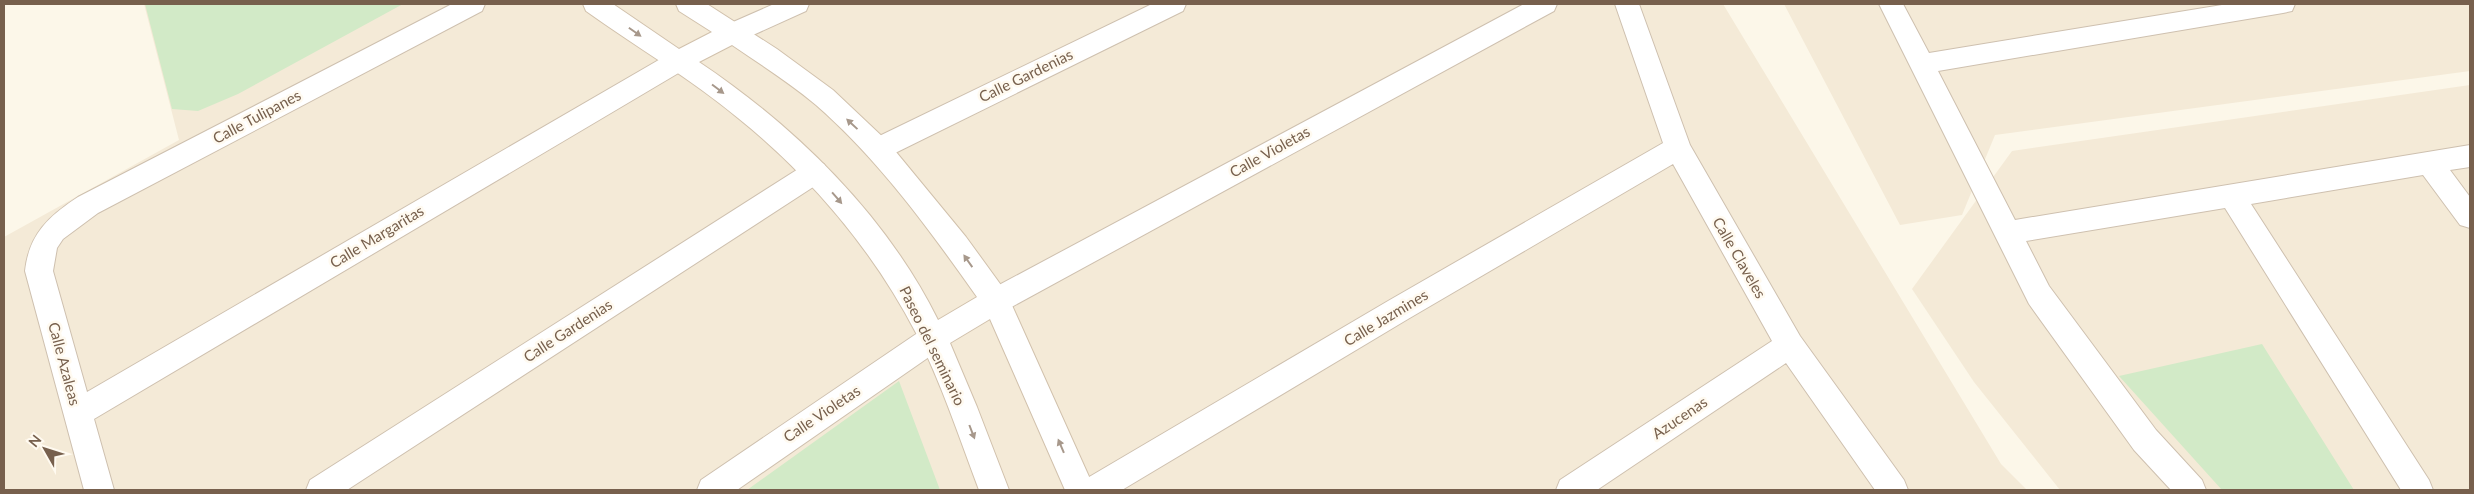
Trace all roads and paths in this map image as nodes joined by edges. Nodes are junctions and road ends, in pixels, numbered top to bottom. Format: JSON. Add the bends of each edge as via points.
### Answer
{"nodes":[{"id":1,"x":473,"y":4,"type":"edge"},
{"id":2,"x":595,"y":4,"type":"edge"},
{"id":3,"x":688,"y":4,"type":"edge"},
{"id":4,"x":798,"y":4,"type":"edge"},
{"id":5,"x":1174,"y":4,"type":"edge"},
{"id":6,"x":1545,"y":4,"type":"edge"},
{"id":7,"x":1628,"y":4,"type":"edge"},
{"id":8,"x":1890,"y":4,"type":"edge"},
{"id":9,"x":2283,"y":4,"type":"edge"},
{"id":10,"x":733,"y":33,"type":"junction"},
{"id":11,"x":678,"y":61,"type":"junction"},
{"id":12,"x":1922,"y":64,"type":"junction"},
{"id":13,"x":1678,"y":148,"type":"junction"},
{"id":14,"x":878,"y":149,"type":"junction"},
{"id":15,"x":2470,"y":156,"type":"edge"},
{"id":16,"x":2430,"y":162,"type":"junction"},
{"id":17,"x":814,"y":172,"type":"junction"},
{"id":18,"x":2231,"y":195,"type":"junction"},
{"id":19,"x":2470,"y":217,"type":"edge"},
{"id":20,"x":2007,"y":233,"type":"junction"},
{"id":21,"x":47,"y":238,"type":"joint"},
{"id":22,"x":996,"y":301,"type":"junction"},
{"id":23,"x":932,"y":339,"type":"junction"},
{"id":24,"x":1790,"y":345,"type":"junction"},
{"id":25,"x":78,"y":413,"type":"junction"},
{"id":26,"x":99,"y":490,"type":"edge"},
{"id":27,"x":321,"y":490,"type":"edge"},
{"id":28,"x":712,"y":490,"type":"edge"},
{"id":29,"x":994,"y":490,"type":"edge"},
{"id":30,"x":1080,"y":490,"type":"edge"},
{"id":31,"x":1095,"y":490,"type":"edge"},
{"id":32,"x":1571,"y":490,"type":"edge"},
{"id":33,"x":1893,"y":490,"type":"edge"},
{"id":34,"x":2191,"y":490,"type":"edge"},
{"id":35,"x":2418,"y":490,"type":"edge"}],
"edges":[{"from":1,"to":21,"type":"street","name":"Calle Tulipanes","via":[[88,205]]},
{"from":2,"to":11,"type":"street","name":"Paseo del seminario","one_way":true},
{"from":3,"to":10,"type":"street"},
{"from":4,"to":10,"type":"street"},
{"from":5,"to":14,"type":"street","name":"Calle Gardenias"},
{"from":6,"to":22,"type":"street","name":"Calle Violetas"},
{"from":7,"to":13,"type":"street","name":"Calle Claveles"},
{"from":8,"to":12,"type":"street"},
{"from":9,"to":12,"type":"street"},
{"from":10,"to":11,"type":"street","name":"Calle Margaritas"},
{"from":14,"to":10,"type":"street","one_way":true,"via":[[824,97]]},
{"from":11,"to":17,"type":"street","name":"Paseo del seminario","one_way":true,"via":[[766,126]]},
{"from":11,"to":25,"type":"street","name":"Calle Margaritas"},
{"from":12,"to":20,"type":"street"},
{"from":13,"to":24,"type":"street","name":"Calle Claveles"},
{"from":13,"to":31,"type":"street","name":"Calle Jazmines"},
{"from":22,"to":14,"type":"street","one_way":true,"via":[[956,245]]},
{"from":15,"to":16,"type":"street"},
{"from":16,"to":18,"type":"street"},
{"from":16,"to":19,"type":"street"},
{"from":17,"to":23,"type":"street","name":"Paseo del seminario","one_way":true,"via":[[857,221],[897,275]]},
{"from":17,"to":27,"type":"street","name":"Calle Gardenias"},
{"from":18,"to":20,"type":"street"},
{"from":18,"to":35,"type":"street"},
{"from":20,"to":34,"type":"street","via":[[2039,295],[2145,440]]},
{"from":21,"to":25,"type":"street","name":"Calle Azaleas","via":[[39,253],[39,271]]},
{"from":22,"to":23,"type":"street","name":"Calle Violetas"},
{"from":30,"to":22,"type":"street","one_way":true},
{"from":23,"to":28,"type":"street","name":"Calle Violetas"},
{"from":23,"to":29,"type":"street","name":"Paseo del seminario","one_way":true,"via":[[961,403]]},
{"from":24,"to":32,"type":"street","name":"Azucenas"},
{"from":24,"to":33,"type":"street","name":"Calle Claveles"},
{"from":25,"to":26,"type":"street","name":"Calle Azaleas"}]}
